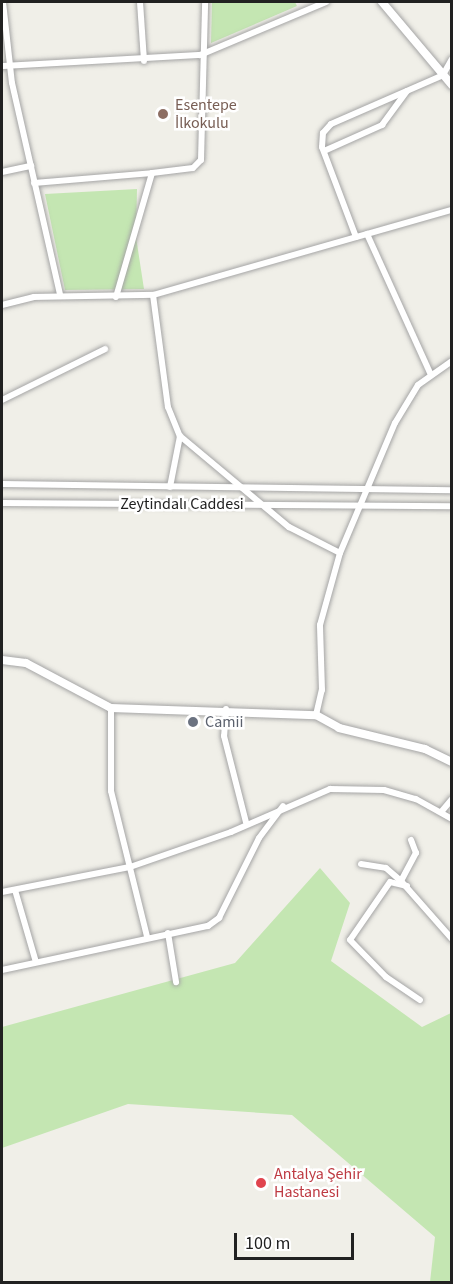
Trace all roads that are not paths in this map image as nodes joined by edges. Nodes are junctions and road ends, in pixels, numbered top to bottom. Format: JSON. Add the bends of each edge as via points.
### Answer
{"nodes":[{"id":1,"x":3,"y":2,"type":"edge"},
{"id":2,"x":140,"y":2,"type":"edge"},
{"id":3,"x":205,"y":2,"type":"edge"},
{"id":4,"x":327,"y":2,"type":"edge"},
{"id":5,"x":382,"y":2,"type":"edge"},
{"id":6,"x":200,"y":55,"type":"junction"},
{"id":7,"x":452,"y":59,"type":"edge"},
{"id":8,"x":144,"y":61,"type":"junction"},
{"id":9,"x":2,"y":66,"type":"edge"},
{"id":10,"x":10,"y":67,"type":"junction"},
{"id":11,"x":447,"y":74,"type":"edge"},
{"id":12,"x":452,"y":85,"type":"edge"},
{"id":13,"x":407,"y":91,"type":"junction"},
{"id":14,"x":324,"y":151,"type":"junction"},
{"id":15,"x":31,"y":166,"type":"junction"},
{"id":16,"x":2,"y":172,"type":"edge"},
{"id":17,"x":152,"y":173,"type":"junction"},
{"id":18,"x":34,"y":183,"type":"junction"},
{"id":19,"x":452,"y":210,"type":"edge"},
{"id":20,"x":367,"y":234,"type":"junction"},
{"id":21,"x":356,"y":237,"type":"junction"},
{"id":22,"x":60,"y":295,"type":"junction"},
{"id":23,"x":153,"y":295,"type":"junction"},
{"id":24,"x":116,"y":297,"type":"junction"},
{"id":25,"x":2,"y":305,"type":"edge"},
{"id":26,"x":105,"y":349,"type":"dead end"},
{"id":27,"x":452,"y":361,"type":"edge"},
{"id":28,"x":430,"y":373,"type":"junction"},
{"id":29,"x":2,"y":400,"type":"edge"},
{"id":30,"x":180,"y":436,"type":"junction"},
{"id":31,"x":2,"y":484,"type":"edge"},
{"id":32,"x":170,"y":487,"type":"junction"},
{"id":33,"x":245,"y":488,"type":"junction"},
{"id":34,"x":368,"y":490,"type":"junction"},
{"id":35,"x":452,"y":490,"type":"edge"},
{"id":36,"x":2,"y":503,"type":"edge"},
{"id":37,"x":266,"y":505,"type":"junction"},
{"id":38,"x":362,"y":505,"type":"junction"},
{"id":39,"x":452,"y":506,"type":"edge"},
{"id":40,"x":340,"y":553,"type":"junction"},
{"id":41,"x":2,"y":660,"type":"edge"},
{"id":42,"x":111,"y":708,"type":"junction"},
{"id":43,"x":226,"y":708,"type":"junction"},
{"id":44,"x":316,"y":715,"type":"junction"},
{"id":45,"x":452,"y":762,"type":"edge"},
{"id":46,"x":452,"y":799,"type":"edge"},
{"id":47,"x":284,"y":805,"type":"junction"},
{"id":48,"x":442,"y":811,"type":"junction"},
{"id":49,"x":452,"y":819,"type":"edge"},
{"id":50,"x":246,"y":822,"type":"junction"},
{"id":51,"x":411,"y":840,"type":"dead end"},
{"id":52,"x":362,"y":864,"type":"dead end"},
{"id":53,"x":130,"y":867,"type":"junction"},
{"id":54,"x":401,"y":881,"type":"junction"},
{"id":55,"x":407,"y":886,"type":"junction"},
{"id":56,"x":15,"y":890,"type":"junction"},
{"id":57,"x":2,"y":892,"type":"edge"},
{"id":58,"x":168,"y":933,"type":"junction"},
{"id":59,"x":147,"y":937,"type":"junction"},
{"id":60,"x":452,"y":939,"type":"edge"},
{"id":61,"x":35,"y":959,"type":"junction"},
{"id":62,"x":2,"y":970,"type":"edge"},
{"id":63,"x":176,"y":982,"type":"dead end"},
{"id":64,"x":420,"y":1000,"type":"dead end"}],
"edges":[{"from":1,"to":10,"type":"street"},
{"from":2,"to":8,"type":"street"},
{"from":3,"to":6,"type":"street"},
{"from":4,"to":6,"type":"street"},
{"from":5,"to":11,"type":"street"},
{"from":6,"to":8,"type":"street"},
{"from":6,"to":17,"type":"street","via":[[201,160],[193,168]]},
{"from":7,"to":11,"type":"street"},
{"from":8,"to":10,"type":"street"},
{"from":9,"to":10,"type":"street"},
{"from":10,"to":15,"type":"street"},
{"from":11,"to":12,"type":"street"},
{"from":11,"to":13,"type":"street"},
{"from":13,"to":14,"type":"street","via":[[382,125]]},
{"from":13,"to":14,"type":"street","via":[[328,126],[322,136]]},
{"from":14,"to":21,"type":"street"},
{"from":15,"to":16,"type":"street"},
{"from":15,"to":18,"type":"street"},
{"from":17,"to":18,"type":"street"},
{"from":17,"to":24,"type":"street"},
{"from":18,"to":22,"type":"street"},
{"from":19,"to":20,"type":"street"},
{"from":20,"to":21,"type":"street"},
{"from":20,"to":28,"type":"street"},
{"from":21,"to":23,"type":"street"},
{"from":22,"to":24,"type":"street"},
{"from":22,"to":25,"type":"street"},
{"from":23,"to":24,"type":"street"},
{"from":23,"to":30,"type":"street","via":[[168,407]]},
{"from":26,"to":29,"type":"street"},
{"from":27,"to":28,"type":"street"},
{"from":28,"to":34,"type":"street","via":[[395,423]]},
{"from":30,"to":32,"type":"street"},
{"from":30,"to":33,"type":"street"},
{"from":31,"to":32,"type":"street"},
{"from":32,"to":33,"type":"street"},
{"from":33,"to":34,"type":"street"},
{"from":33,"to":37,"type":"street"},
{"from":34,"to":35,"type":"street"},
{"from":34,"to":38,"type":"street"},
{"from":36,"to":37,"type":"street","name":"Zeytindalı Caddesi"},
{"from":37,"to":38,"type":"street","name":"Zeytindalı Caddesi"},
{"from":37,"to":40,"type":"street","via":[[289,526]]},
{"from":38,"to":39,"type":"street","name":"Zeytindalı Caddesi"},
{"from":38,"to":40,"type":"street"},
{"from":40,"to":44,"type":"street","via":[[320,625],[322,690]]},
{"from":41,"to":42,"type":"street","via":[[26,663]]},
{"from":42,"to":43,"type":"street"},
{"from":42,"to":53,"type":"street","via":[[111,791]]},
{"from":43,"to":44,"type":"street"},
{"from":43,"to":50,"type":"street","via":[[224,736]]},
{"from":44,"to":45,"type":"street","via":[[339,728],[425,749]]},
{"from":46,"to":48,"type":"street"},
{"from":47,"to":48,"type":"street","via":[[312,793],[349,788],[384,790]]},
{"from":47,"to":50,"type":"street"},
{"from":47,"to":58,"type":"street","via":[[259,838],[219,918],[208,926]]},
{"from":48,"to":49,"type":"street"},
{"from":50,"to":53,"type":"street"},
{"from":51,"to":54,"type":"street","via":[[416,853]]},
{"from":52,"to":54,"type":"street","via":[[386,868]]},
{"from":53,"to":56,"type":"street"},
{"from":53,"to":59,"type":"street"},
{"from":54,"to":55,"type":"street"},
{"from":55,"to":60,"type":"street"},
{"from":55,"to":64,"type":"street","via":[[390,882],[350,940],[386,978]]},
{"from":56,"to":57,"type":"street"},
{"from":56,"to":61,"type":"street"},
{"from":58,"to":59,"type":"street"},
{"from":58,"to":63,"type":"street"},
{"from":59,"to":61,"type":"street"},
{"from":61,"to":62,"type":"street"}]}
